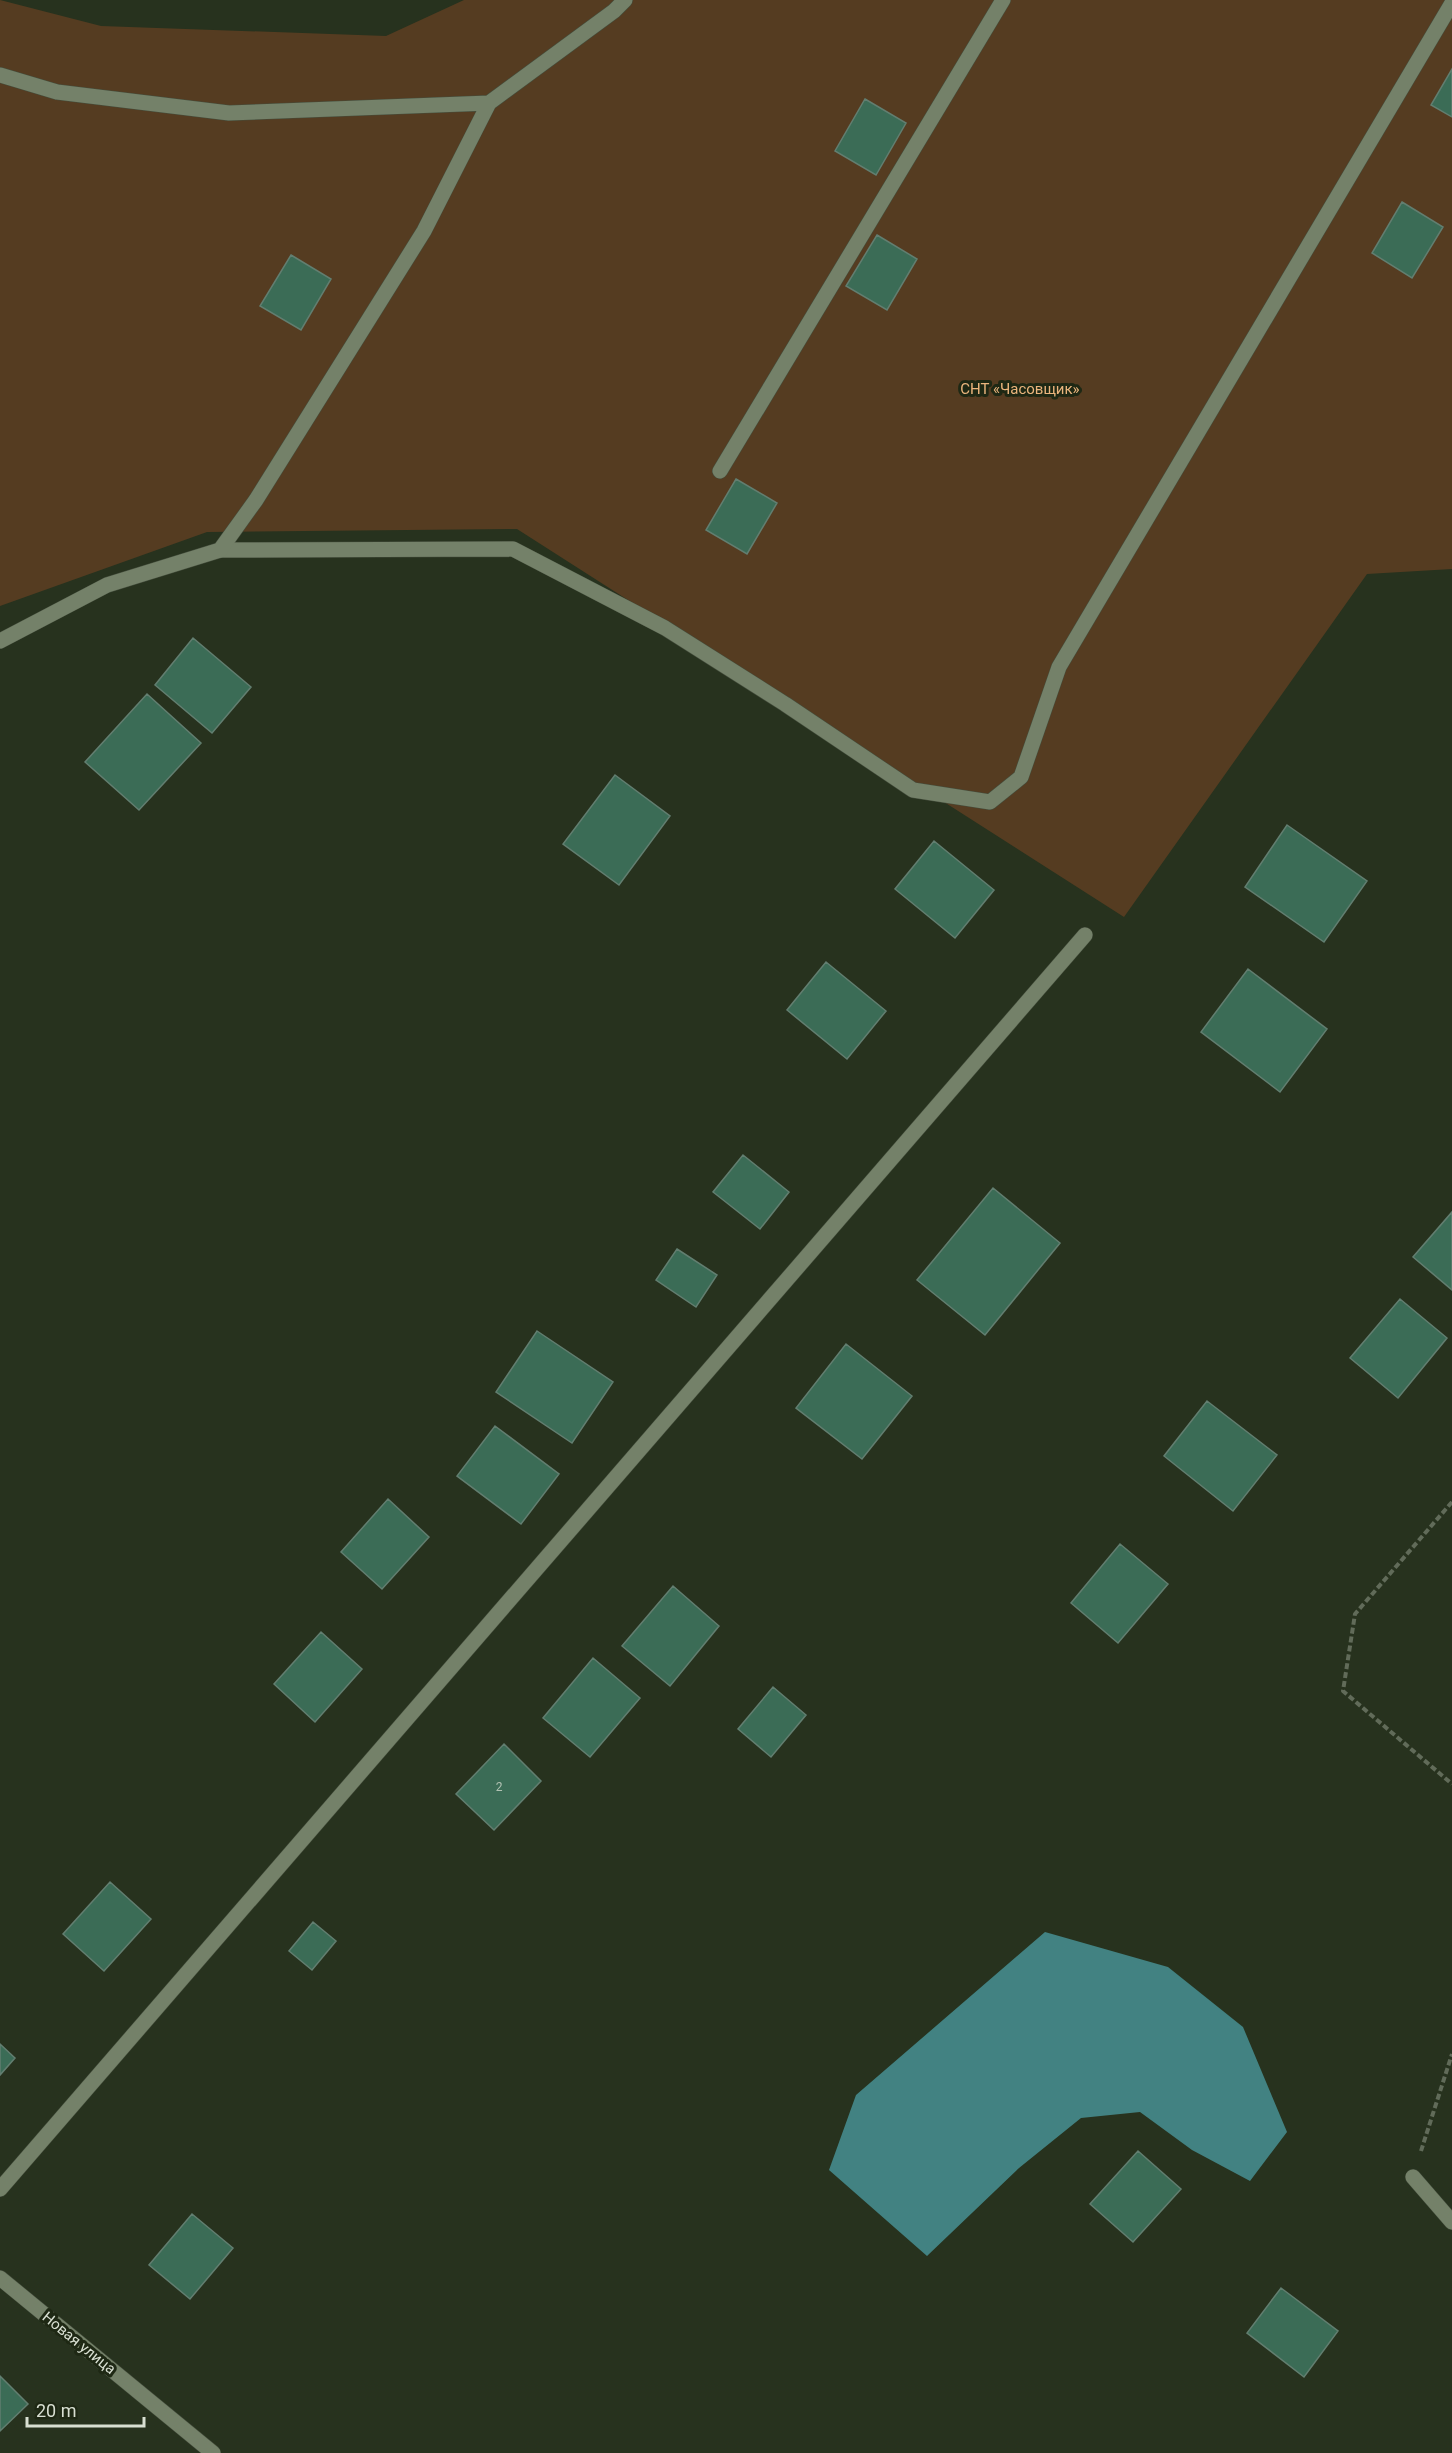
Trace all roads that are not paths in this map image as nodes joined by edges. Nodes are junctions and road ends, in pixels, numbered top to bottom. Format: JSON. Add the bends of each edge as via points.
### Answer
{"nodes":[{"id":1,"x":625,"y":0,"type":"edge"},
{"id":2,"x":1003,"y":0,"type":"edge"},
{"id":3,"x":1452,"y":3,"type":"edge"},
{"id":4,"x":0,"y":75,"type":"edge"},
{"id":5,"x":489,"y":104,"type":"junction"},
{"id":6,"x":720,"y":471,"type":"dead end"},
{"id":7,"x":220,"y":550,"type":"junction"},
{"id":8,"x":0,"y":641,"type":"edge"},
{"id":9,"x":1085,"y":935,"type":"dead end"},
{"id":10,"x":1413,"y":2177,"type":"road end"},
{"id":11,"x":0,"y":2189,"type":"edge"},
{"id":12,"x":1452,"y":2223,"type":"edge"},
{"id":13,"x":0,"y":2278,"type":"edge"},
{"id":14,"x":213,"y":2453,"type":"edge"}],
"edges":[{"from":1,"to":5,"type":"street"},
{"from":2,"to":6,"type":"street"},
{"from":3,"to":7,"type":"street","via":[[1059,667],[1021,777],[990,802],[913,790],[665,628],[513,549]]},
{"from":4,"to":5,"type":"street","via":[[57,92],[229,113]]},
{"from":5,"to":7,"type":"street","via":[[424,231],[256,500]]},
{"from":7,"to":8,"type":"street","via":[[107,585]]},
{"from":9,"to":11,"type":"street"},
{"from":10,"to":12,"type":"street"},
{"from":13,"to":14,"type":"street","name":"Новая улица"}]}
